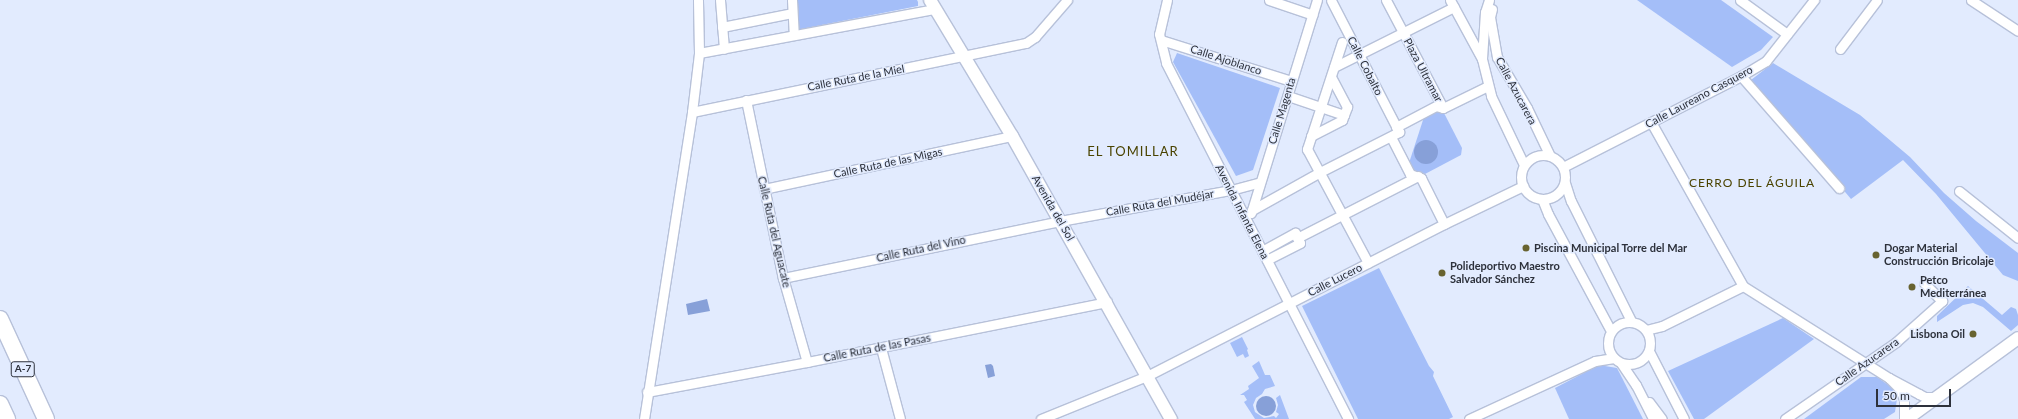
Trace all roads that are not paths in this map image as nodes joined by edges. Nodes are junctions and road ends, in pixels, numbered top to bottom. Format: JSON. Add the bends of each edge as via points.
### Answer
{"nodes":[{"id":1,"x":698,"y":0,"type":"edge"},
{"id":2,"x":721,"y":0,"type":"edge"},
{"id":3,"x":792,"y":0,"type":"edge"},
{"id":4,"x":1067,"y":0,"type":"edge"},
{"id":5,"x":1167,"y":0,"type":"edge"},
{"id":6,"x":1269,"y":0,"type":"edge"},
{"id":7,"x":1317,"y":0,"type":"edge"},
{"id":8,"x":1331,"y":0,"type":"edge"},
{"id":9,"x":1386,"y":0,"type":"edge"},
{"id":10,"x":1489,"y":0,"type":"edge"},
{"id":11,"x":1495,"y":0,"type":"edge"},
{"id":12,"x":1740,"y":0,"type":"edge"},
{"id":13,"x":1814,"y":0,"type":"edge"},
{"id":14,"x":1877,"y":0,"type":"edge"},
{"id":15,"x":1971,"y":0,"type":"edge"},
{"id":16,"x":933,"y":4,"type":"edge"},
{"id":17,"x":1452,"y":4,"type":"edge"},
{"id":18,"x":792,"y":14,"type":"junction"},
{"id":19,"x":1313,"y":15,"type":"junction"},
{"id":20,"x":722,"y":27,"type":"junction"},
{"id":21,"x":2018,"y":31,"type":"edge"},
{"id":22,"x":1403,"y":32,"type":"junction"},
{"id":23,"x":1787,"y":34,"type":"junction"},
{"id":24,"x":794,"y":35,"type":"junction"},
{"id":25,"x":1161,"y":40,"type":"junction"},
{"id":26,"x":1342,"y":42,"type":"dead end"},
{"id":27,"x":724,"y":49,"type":"junction"},
{"id":28,"x":1840,"y":49,"type":"dead end"},
{"id":29,"x":699,"y":53,"type":"junction"},
{"id":30,"x":1359,"y":54,"type":"junction"},
{"id":31,"x":965,"y":57,"type":"junction"},
{"id":32,"x":1482,"y":59,"type":"junction"},
{"id":33,"x":1334,"y":67,"type":"junction"},
{"id":34,"x":1741,"y":76,"type":"junction"},
{"id":35,"x":1331,"y":77,"type":"junction"},
{"id":36,"x":1291,"y":81,"type":"junction"},
{"id":37,"x":1488,"y":86,"type":"junction"},
{"id":38,"x":1291,"y":98,"type":"dead end"},
{"id":39,"x":746,"y":100,"type":"junction"},
{"id":40,"x":1321,"y":107,"type":"junction"},
{"id":41,"x":1443,"y":108,"type":"junction"},
{"id":42,"x":692,"y":112,"type":"junction"},
{"id":43,"x":1344,"y":115,"type":"junction"},
{"id":44,"x":1652,"y":122,"type":"junction"},
{"id":45,"x":1396,"y":132,"type":"junction"},
{"id":46,"x":1012,"y":136,"type":"junction"},
{"id":47,"x":1311,"y":136,"type":"junction"},
{"id":48,"x":1550,"y":156,"type":"junction"},
{"id":49,"x":1524,"y":165,"type":"junction"},
{"id":50,"x":1563,"y":167,"type":"junction"},
{"id":51,"x":1320,"y":172,"type":"junction"},
{"id":52,"x":1418,"y":176,"type":"junction"},
{"id":53,"x":1260,"y":182,"type":"junction"},
{"id":54,"x":1564,"y":183,"type":"junction"},
{"id":55,"x":1524,"y":186,"type":"junction"},
{"id":56,"x":1839,"y":188,"type":"dead end"},
{"id":57,"x":764,"y":189,"type":"junction"},
{"id":58,"x":1231,"y":190,"type":"junction"},
{"id":59,"x":1959,"y":191,"type":"dead end"},
{"id":60,"x":1542,"y":199,"type":"junction"},
{"id":61,"x":1252,"y":210,"type":"junction"},
{"id":62,"x":1341,"y":215,"type":"junction"},
{"id":63,"x":1060,"y":221,"type":"junction"},
{"id":64,"x":1248,"y":223,"type":"junction"},
{"id":65,"x":1444,"y":224,"type":"junction"},
{"id":66,"x":1297,"y":238,"type":"junction"},
{"id":67,"x":2018,"y":238,"type":"edge"},
{"id":68,"x":1262,"y":251,"type":"junction"},
{"id":69,"x":1267,"y":260,"type":"junction"},
{"id":70,"x":1368,"y":263,"type":"junction"},
{"id":71,"x":783,"y":278,"type":"junction"},
{"id":72,"x":1924,"y":283,"type":"dead end"},
{"id":73,"x":1743,"y":286,"type":"junction"},
{"id":74,"x":1107,"y":302,"type":"junction"},
{"id":75,"x":1290,"y":304,"type":"junction"},
{"id":76,"x":0,"y":319,"type":"edge"},
{"id":77,"x":1631,"y":321,"type":"junction"},
{"id":78,"x":1662,"y":326,"type":"junction"},
{"id":79,"x":1646,"y":330,"type":"junction"},
{"id":80,"x":1611,"y":331,"type":"junction"},
{"id":81,"x":2018,"y":338,"type":"edge"},
{"id":82,"x":1650,"y":341,"type":"junction"},
{"id":83,"x":881,"y":348,"type":"junction"},
{"id":84,"x":1608,"y":348,"type":"junction"},
{"id":85,"x":1649,"y":351,"type":"junction"},
{"id":86,"x":1595,"y":361,"type":"junction"},
{"id":87,"x":1618,"y":361,"type":"junction"},
{"id":88,"x":807,"y":362,"type":"junction"},
{"id":89,"x":1867,"y":362,"type":"junction"},
{"id":90,"x":1147,"y":376,"type":"junction"},
{"id":91,"x":1889,"y":378,"type":"junction"},
{"id":92,"x":1636,"y":385,"type":"junction"},
{"id":93,"x":647,"y":392,"type":"junction"},
{"id":94,"x":1937,"y":397,"type":"junction"},
{"id":95,"x":0,"y":404,"type":"edge"},
{"id":96,"x":7,"y":419,"type":"edge"},
{"id":97,"x":46,"y":419,"type":"edge"},
{"id":98,"x":644,"y":419,"type":"edge"},
{"id":99,"x":900,"y":419,"type":"edge"},
{"id":100,"x":1041,"y":419,"type":"edge"},
{"id":101,"x":1171,"y":419,"type":"edge"},
{"id":102,"x":1348,"y":419,"type":"edge"},
{"id":103,"x":1469,"y":419,"type":"edge"},
{"id":104,"x":1652,"y":419,"type":"edge"},
{"id":105,"x":1662,"y":419,"type":"edge"},
{"id":106,"x":1684,"y":419,"type":"edge"},
{"id":107,"x":1785,"y":419,"type":"edge"},
{"id":108,"x":1904,"y":419,"type":"edge"},
{"id":109,"x":1907,"y":419,"type":"edge"}],
"edges":[{"from":1,"to":29,"type":"street"},
{"from":2,"to":20,"type":"street"},
{"from":3,"to":18,"type":"street"},
{"from":4,"to":31,"type":"street","name":"Calle Ruta de la Miel","via":[[1026,44]]},
{"from":5,"to":25,"type":"street","name":"Avenida Infanta Elena","via":[[1159,34]]},
{"from":6,"to":19,"type":"street"},
{"from":7,"to":19,"type":"street","name":"Calle Magenta"},
{"from":8,"to":30,"type":"street","name":"Calle Cobalto"},
{"from":9,"to":22,"type":"street","name":"Plaza Ultramar"},
{"from":10,"to":32,"type":"street","name":"Calle Azucarera","via":[[1485,12]]},
{"from":11,"to":48,"type":"street","name":"Calle Azucarera","via":[[1490,17],[1497,57],[1527,108]]},
{"from":12,"to":23,"type":"street"},
{"from":13,"to":23,"type":"street","name":"Calle Laureano Casquero"},
{"from":14,"to":28,"type":"street"},
{"from":15,"to":21,"type":"street"},
{"from":16,"to":24,"type":"street"},
{"from":16,"to":31,"type":"street","name":"Avenida del Sol"},
{"from":17,"to":22,"type":"street"},
{"from":17,"to":32,"type":"street"},
{"from":18,"to":20,"type":"street"},
{"from":18,"to":24,"type":"street"},
{"from":19,"to":36,"type":"street","name":"Calle Magenta"},
{"from":20,"to":27,"type":"street"},
{"from":22,"to":30,"type":"street"},
{"from":22,"to":41,"type":"street","name":"Plaza Ultramar"},
{"from":23,"to":34,"type":"street","name":"Calle Laureano Casquero","via":[[1766,61]]},
{"from":24,"to":27,"type":"street"},
{"from":25,"to":36,"type":"street","name":"Calle Ajoblanco"},
{"from":25,"to":58,"type":"street","name":"Avenida Infanta Elena","via":[[1166,63]]},
{"from":26,"to":33,"type":"street"},
{"from":27,"to":29,"type":"street"},
{"from":29,"to":42,"type":"street"},
{"from":30,"to":33,"type":"street"},
{"from":30,"to":45,"type":"street","name":"Calle Cobalto"},
{"from":31,"to":39,"type":"street","name":"Calle Ruta de la Miel"},
{"from":31,"to":46,"type":"street","name":"Avenida del Sol"},
{"from":32,"to":37,"type":"street","name":"Calle Azucarera"},
{"from":33,"to":35,"type":"street"},
{"from":34,"to":44,"type":"street","name":"Calle Laureano Casquero"},
{"from":34,"to":56,"type":"street"},
{"from":35,"to":40,"type":"street"},
{"from":35,"to":43,"type":"street","via":[[1347,107]]},
{"from":36,"to":53,"type":"street","name":"Calle Magenta"},
{"from":37,"to":41,"type":"street"},
{"from":37,"to":49,"type":"street","name":"Calle Azucarera","via":[[1490,96]]},
{"from":38,"to":40,"type":"street"},
{"from":39,"to":42,"type":"street","name":"Calle Ruta de la Miel"},
{"from":39,"to":57,"type":"street","name":"Calle Ruta del Aguacate"},
{"from":40,"to":43,"type":"street"},
{"from":40,"to":47,"type":"street"},
{"from":41,"to":45,"type":"street","via":[[1436,106]]},
{"from":42,"to":93,"type":"street"},
{"from":43,"to":47,"type":"street","via":[[1342,120]]},
{"from":44,"to":50,"type":"street","name":"Calle Laureano Casquero"},
{"from":44,"to":73,"type":"street"},
{"from":45,"to":51,"type":"street"},
{"from":45,"to":52,"type":"street","name":"Calle Cobalto","via":[[1410,174]]},
{"from":46,"to":57,"type":"street","name":"Calle Ruta de las Migas"},
{"from":46,"to":63,"type":"street","name":"Avenida del Sol"},
{"from":47,"to":51,"type":"street","via":[[1307,149]]},
{"from":48,"to":49,"type":"street","via":[[1540,155],[1531,158]]},
{"from":48,"to":50,"type":"street"},
{"from":49,"to":55,"type":"street","via":[[1521,178]]},
{"from":50,"to":54,"type":"street"},
{"from":51,"to":61,"type":"street"},
{"from":51,"to":62,"type":"street"},
{"from":52,"to":62,"type":"street"},
{"from":52,"to":65,"type":"street","name":"Calle Cobalto"},
{"from":53,"to":58,"type":"street","name":"Calle Ruta del Mudéjar"},
{"from":53,"to":61,"type":"street","name":"Calle Magenta"},
{"from":54,"to":60,"type":"street","via":[[1556,195]]},
{"from":54,"to":77,"type":"street"},
{"from":55,"to":60,"type":"street","via":[[1529,193]]},
{"from":55,"to":65,"type":"street","name":"Calle Lucero"},
{"from":57,"to":71,"type":"street","name":"Calle Ruta del Aguacate"},
{"from":58,"to":63,"type":"street","name":"Calle Ruta del Mudéjar"},
{"from":58,"to":64,"type":"street","name":"Avenida Infanta Elena"},
{"from":59,"to":67,"type":"street"},
{"from":60,"to":80,"type":"street"},
{"from":61,"to":64,"type":"street","name":"Calle Magenta"},
{"from":62,"to":66,"type":"street"},
{"from":62,"to":70,"type":"street"},
{"from":63,"to":71,"type":"street","name":"Calle Ruta del Vino"},
{"from":63,"to":74,"type":"street","name":"Avenida del Sol"},
{"from":64,"to":68,"type":"street","name":"Avenida Infanta Elena"},
{"from":65,"to":70,"type":"street","name":"Calle Lucero"},
{"from":66,"to":68,"type":"street","via":[[1295,233]]},
{"from":66,"to":69,"type":"street","via":[[1300,243]]},
{"from":68,"to":69,"type":"street","name":"Avenida Infanta Elena"},
{"from":69,"to":75,"type":"street","name":"Avenida Infanta Elena"},
{"from":70,"to":75,"type":"street","name":"Calle Lucero"},
{"from":71,"to":88,"type":"street","name":"Calle Ruta del Aguacate"},
{"from":72,"to":89,"type":"street","name":"Calle Azucarera","via":[[1942,301],[1896,342]]},
{"from":73,"to":78,"type":"street"},
{"from":73,"to":89,"type":"street"},
{"from":74,"to":83,"type":"street","name":"Calle Ruta de las Pasas"},
{"from":74,"to":90,"type":"street","name":"Avenida del Sol"},
{"from":75,"to":90,"type":"street","name":"Calle Lucero"},
{"from":75,"to":102,"type":"street","name":"Avenida Infanta Elena"},
{"from":76,"to":97,"type":"highway","number":"A-7"},
{"from":77,"to":79,"type":"street"},
{"from":77,"to":80,"type":"street","via":[[1616,325]]},
{"from":78,"to":79,"type":"street"},
{"from":78,"to":82,"type":"street"},
{"from":79,"to":82,"type":"street"},
{"from":80,"to":84,"type":"street","via":[[1608,336]]},
{"from":81,"to":94,"type":"street"},
{"from":82,"to":85,"type":"street"},
{"from":83,"to":88,"type":"street","name":"Calle Ruta de las Pasas"},
{"from":83,"to":99,"type":"street"},
{"from":84,"to":86,"type":"street"},
{"from":84,"to":87,"type":"street"},
{"from":85,"to":87,"type":"street","via":[[1646,357],[1636,364]]},
{"from":85,"to":106,"type":"street"},
{"from":86,"to":87,"type":"street"},
{"from":86,"to":103,"type":"street"},
{"from":87,"to":92,"type":"street"},
{"from":88,"to":93,"type":"street","name":"Calle Ruta de las Pasas"},
{"from":89,"to":91,"type":"street"},
{"from":89,"to":107,"type":"street","name":"Calle Azucarera"},
{"from":90,"to":100,"type":"street","name":"Calle Lucero"},
{"from":90,"to":101,"type":"street","name":"Avenida del Sol"},
{"from":91,"to":94,"type":"street","via":[[1925,397]]},
{"from":91,"to":108,"type":"street","via":[[1899,388],[1904,399]]},
{"from":92,"to":104,"type":"street"},
{"from":92,"to":105,"type":"street"},
{"from":93,"to":98,"type":"street"},
{"from":94,"to":109,"type":"street"},
{"from":95,"to":96,"type":"highway"}]}
